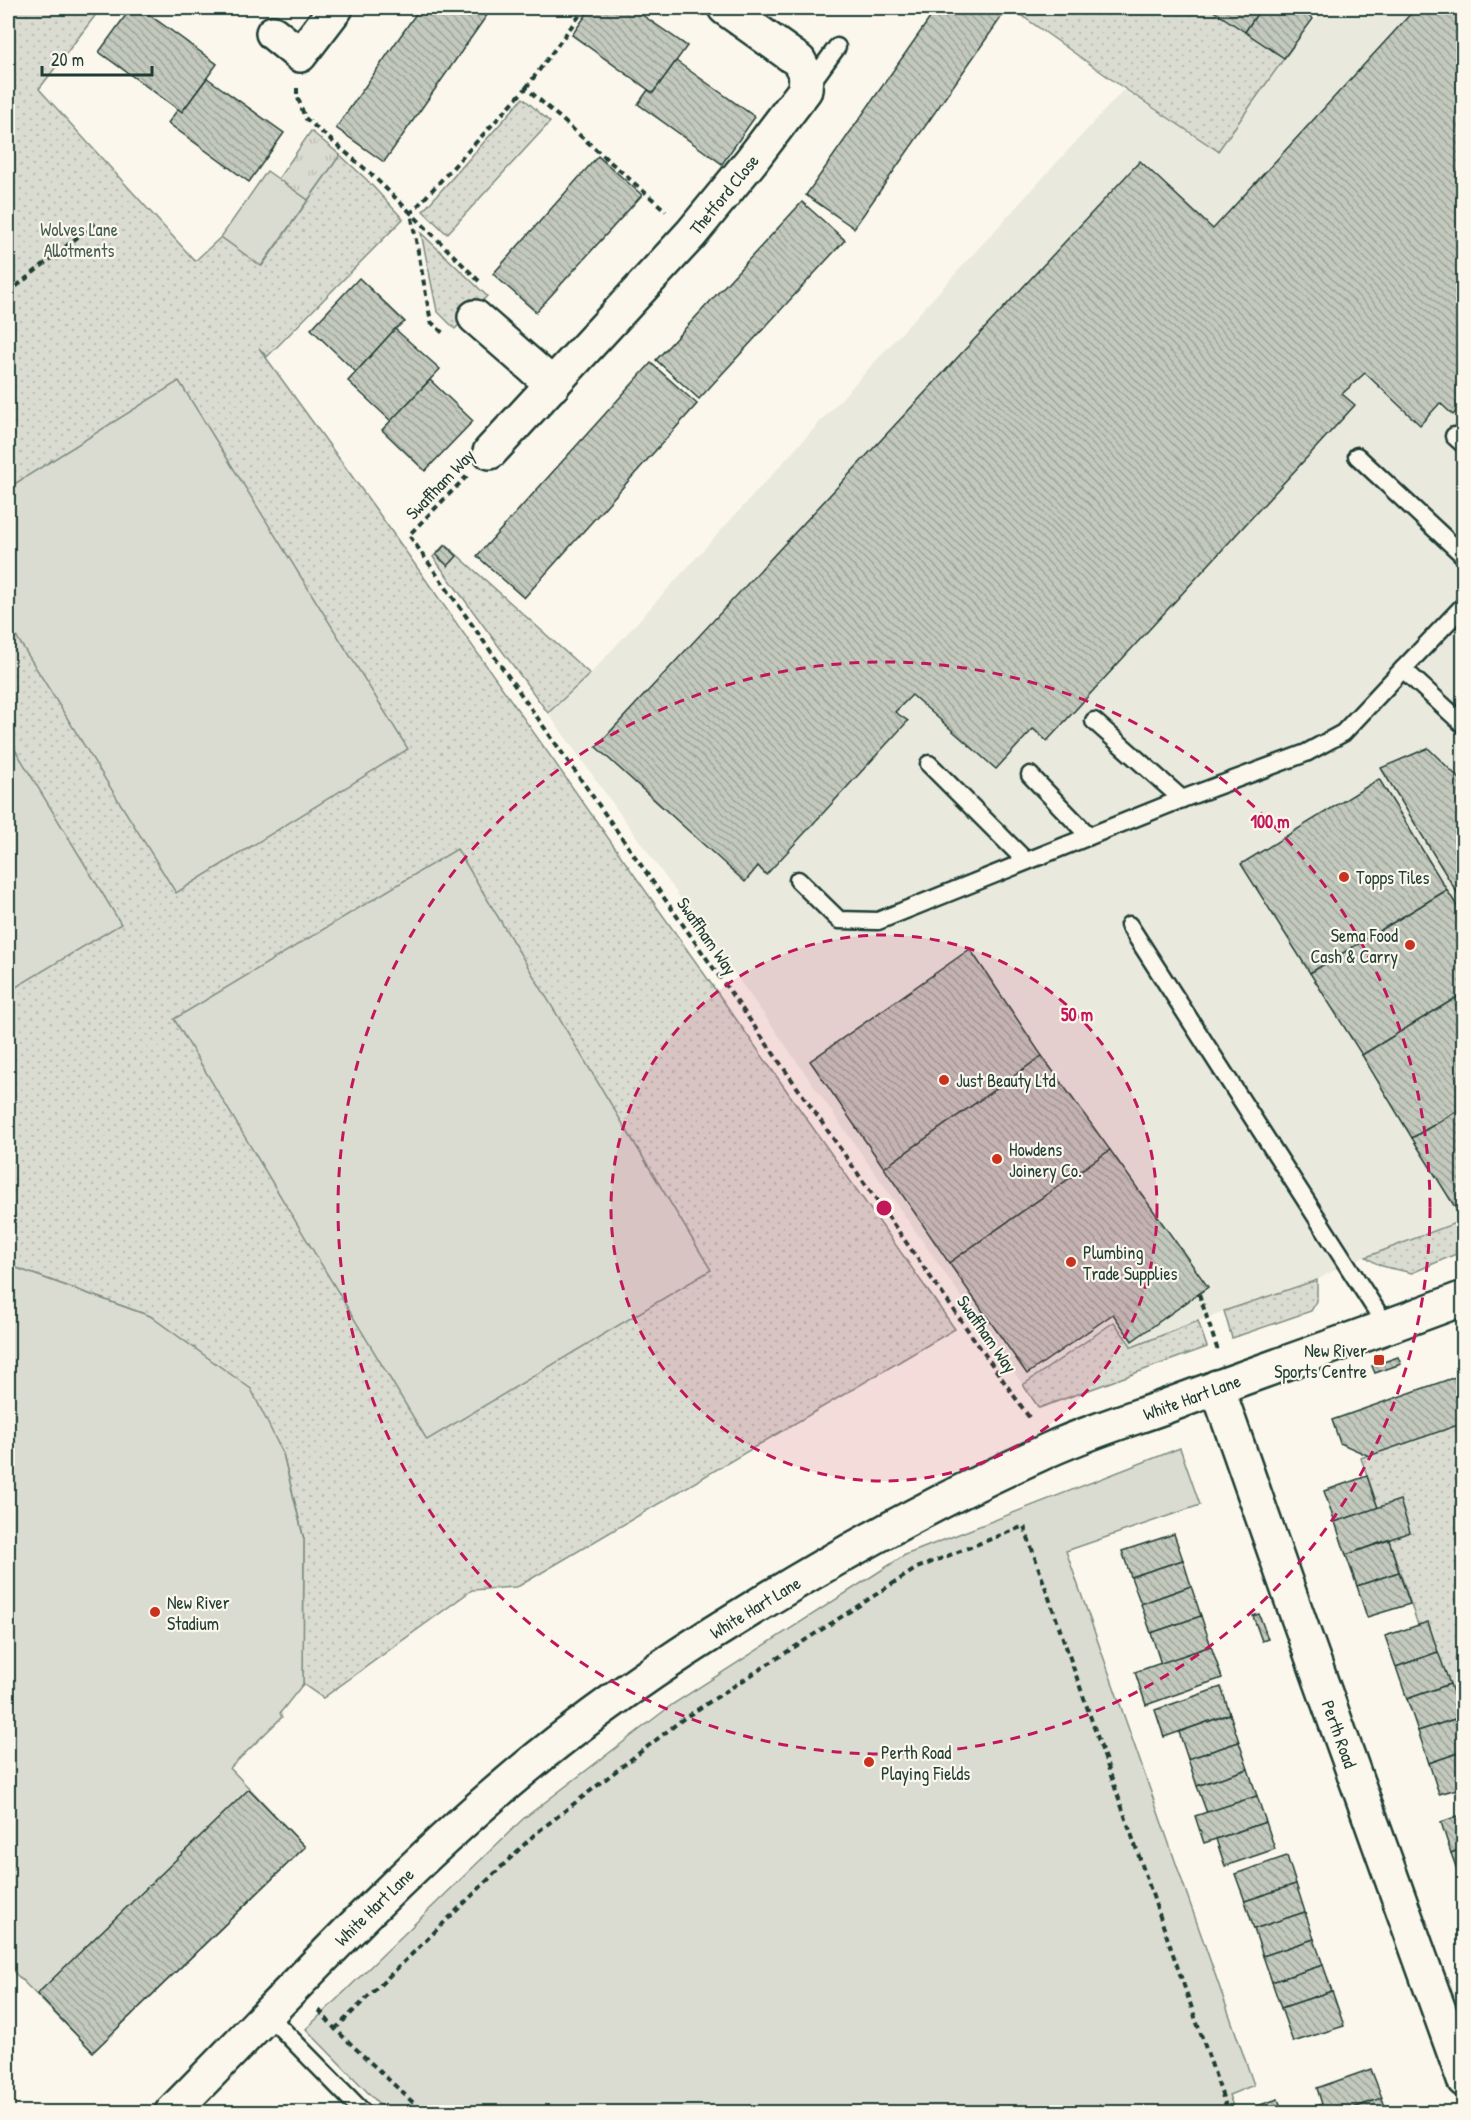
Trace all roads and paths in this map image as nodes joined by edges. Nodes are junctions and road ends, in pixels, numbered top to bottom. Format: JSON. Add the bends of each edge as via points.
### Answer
{"nodes":[{"id":1,"x":336,"y":8,"type":"edge"},
{"id":2,"x":585,"y":8,"type":"edge"},
{"id":3,"x":725,"y":8,"type":"edge"},
{"id":4,"x":273,"y":33,"type":"dead end"},
{"id":5,"x":837,"y":47,"type":"dead end"},
{"id":6,"x":300,"y":55,"type":"junction"},
{"id":7,"x":526,"y":88,"type":"junction"},
{"id":8,"x":805,"y":90,"type":"junction"},
{"id":9,"x":370,"y":173,"type":"dead end"},
{"id":10,"x":644,"y":192,"type":"dead end"},
{"id":11,"x":94,"y":223,"type":"dead end"},
{"id":12,"x":8,"y":293,"type":"edge"},
{"id":13,"x":475,"y":317,"type":"joint"},
{"id":14,"x":553,"y":385,"type":"junction"},
{"id":15,"x":490,"y":452,"type":"joint"},
{"id":16,"x":1357,"y":456,"type":"dead end"},
{"id":17,"x":1464,"y":556,"type":"edge"},
{"id":18,"x":1464,"y":605,"type":"edge"},
{"id":19,"x":1403,"y":669,"type":"junction"},
{"id":20,"x":1094,"y":721,"type":"dead end"},
{"id":21,"x":1464,"y":725,"type":"edge"},
{"id":22,"x":929,"y":764,"type":"dead end"},
{"id":23,"x":1030,"y":775,"type":"dead end"},
{"id":24,"x":1182,"y":799,"type":"junction"},
{"id":25,"x":1089,"y":836,"type":"junction"},
{"id":26,"x":1026,"y":861,"type":"junction"},
{"id":27,"x":798,"y":880,"type":"dead end"},
{"id":28,"x":1129,"y":925,"type":"dead end"},
{"id":29,"x":1199,"y":1294,"type":"dead end"},
{"id":30,"x":1464,"y":1298,"type":"edge"},
{"id":31,"x":1387,"y":1327,"type":"junction"},
{"id":32,"x":1219,"y":1372,"type":"junction"},
{"id":33,"x":1045,"y":1451,"type":"junction"},
{"id":34,"x":323,"y":2014,"type":"dead end"},
{"id":35,"x":268,"y":2015,"type":"junction"},
{"id":36,"x":335,"y":2029,"type":"junction"},
{"id":37,"x":1464,"y":2080,"type":"edge"},
{"id":38,"x":172,"y":2112,"type":"edge"},
{"id":39,"x":363,"y":2112,"type":"edge"},
{"id":40,"x":423,"y":2112,"type":"edge"},
{"id":41,"x":1228,"y":2112,"type":"edge"}],
"edges":[{"from":1,"to":6,"type":"street"},
{"from":2,"to":7,"type":"path"},
{"from":3,"to":8,"type":"street","via":[[799,61],[806,75]]},
{"from":4,"to":6,"type":"street"},
{"from":5,"to":8,"type":"lane"},
{"from":6,"to":9,"type":"path","via":[[297,94],[305,118]]},
{"from":7,"to":10,"type":"path"},
{"from":7,"to":13,"type":"path","via":[[411,213],[495,296]]},
{"from":8,"to":14,"type":"street","name":"Thetford Close","via":[[691,234]]},
{"from":11,"to":12,"type":"path"},
{"from":13,"to":14,"type":"street"},
{"from":14,"to":15,"type":"street","name":"Thetford Close"},
{"from":15,"to":33,"type":"path","name":"Swaffham Way","via":[[409,535],[1034,1424]]},
{"from":16,"to":17,"type":"lane"},
{"from":18,"to":19,"type":"lane"},
{"from":19,"to":21,"type":"lane"},
{"from":19,"to":24,"type":"lane","via":[[1343,733],[1306,753]]},
{"from":20,"to":24,"type":"lane"},
{"from":22,"to":26,"type":"lane"},
{"from":23,"to":25,"type":"lane"},
{"from":24,"to":25,"type":"lane"},
{"from":25,"to":26,"type":"lane"},
{"from":26,"to":27,"type":"lane","via":[[878,921],[839,920]]},
{"from":28,"to":31,"type":"lane"},
{"from":29,"to":32,"type":"path"},
{"from":30,"to":31,"type":"street","name":"White Hart Lane"},
{"from":31,"to":32,"type":"street","name":"White Hart Lane"},
{"from":32,"to":33,"type":"street","name":"White Hart Lane"},
{"from":32,"to":37,"type":"street","name":"Perth Road","via":[[1294,1609]]},
{"from":33,"to":35,"type":"street","name":"White Hart Lane","via":[[886,1530],[783,1589],[578,1725],[509,1781],[388,1892]]},
{"from":34,"to":36,"type":"path"},
{"from":35,"to":38,"type":"street","name":"White Hart Lane"},
{"from":35,"to":39,"type":"lane"},
{"from":36,"to":40,"type":"path"},
{"from":36,"to":41,"type":"path","via":[[535,1833],[683,1719],[917,1568],[1024,1526]]}]}
